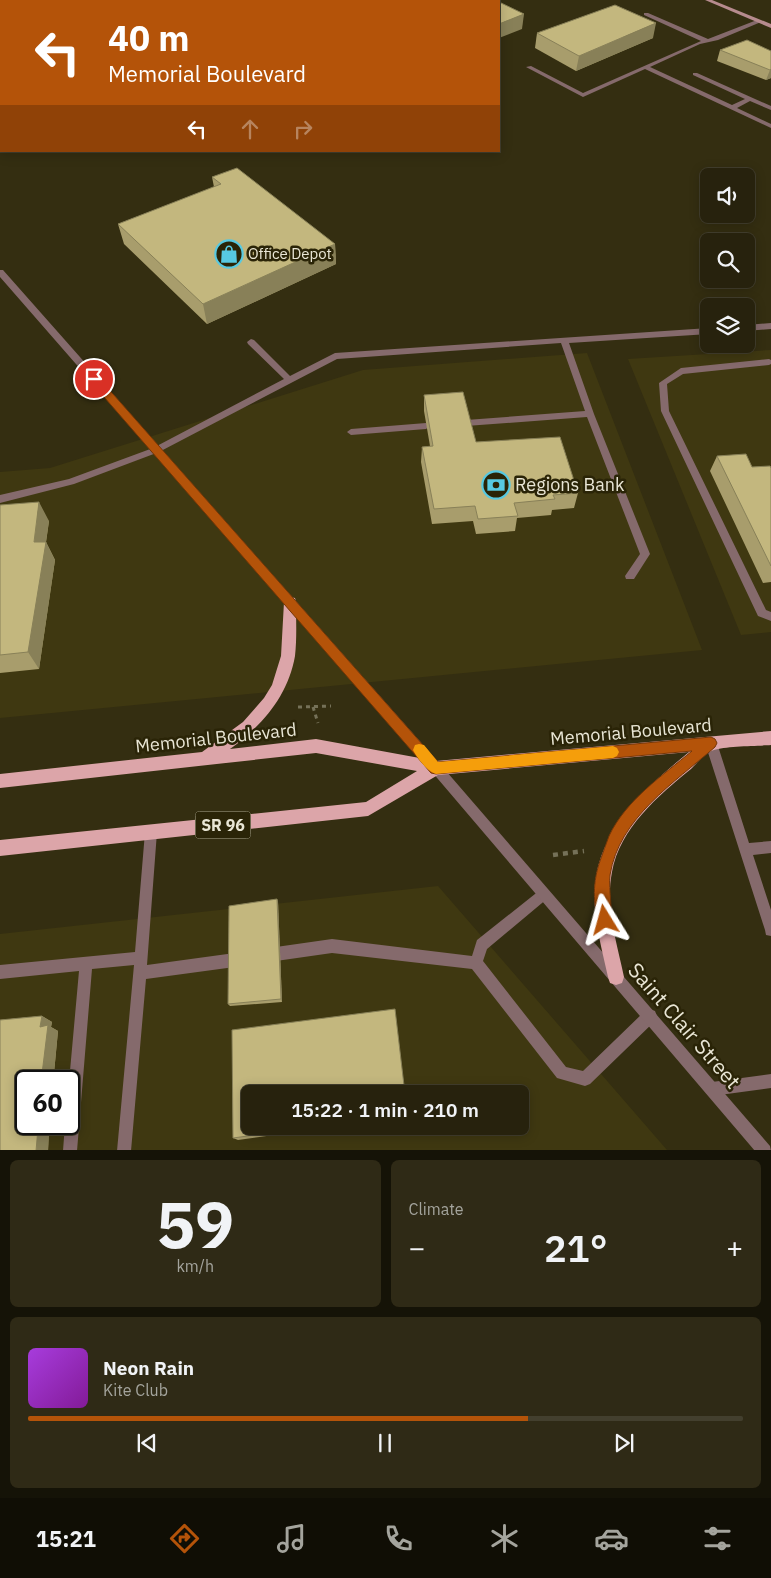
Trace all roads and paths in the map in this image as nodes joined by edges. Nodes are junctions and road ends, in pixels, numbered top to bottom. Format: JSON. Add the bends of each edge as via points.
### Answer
{"nodes":[{"id":1,"x":708,"y":0,"type":"edge"},
{"id":2,"x":646,"y":14,"type":"dead end"},
{"id":3,"x":759,"y":21,"type":"junction"},
{"id":4,"x":771,"y":26,"type":"edge"},
{"id":5,"x":707,"y":42,"type":"junction"},
{"id":6,"x":529,"y":67,"type":"dead end"},
{"id":7,"x":646,"y":67,"type":"junction"},
{"id":8,"x":695,"y":74,"type":"dead end"},
{"id":9,"x":750,"y":99,"type":"junction"},
{"id":10,"x":732,"y":108,"type":"junction"},
{"id":11,"x":771,"y":108,"type":"edge"},
{"id":12,"x":771,"y":126,"type":"edge"},
{"id":13,"x":0,"y":272,"type":"edge"},
{"id":14,"x":4,"y":282,"type":"edge"},
{"id":15,"x":771,"y":326,"type":"edge"},
{"id":16,"x":755,"y":327,"type":"edge"},
{"id":17,"x":700,"y":332,"type":"edge"},
{"id":18,"x":564,"y":340,"type":"junction"},
{"id":19,"x":251,"y":342,"type":"dead end"},
{"id":20,"x":769,"y":362,"type":"dead end"},
{"id":21,"x":289,"y":380,"type":"junction"},
{"id":22,"x":590,"y":414,"type":"junction"},
{"id":23,"x":466,"y":423,"type":"edge"},
{"id":24,"x":426,"y":426,"type":"edge"},
{"id":25,"x":351,"y":432,"type":"dead end"},
{"id":26,"x":156,"y":450,"type":"junction"},
{"id":27,"x":0,"y":499,"type":"edge"},
{"id":28,"x":630,"y":576,"type":"dead end"},
{"id":29,"x":290,"y":602,"type":"junction"},
{"id":30,"x":771,"y":618,"type":"edge"},
{"id":31,"x":331,"y":706,"type":"dead end"},
{"id":32,"x":298,"y":707,"type":"dead end"},
{"id":33,"x":313,"y":707,"type":"junction"},
{"id":34,"x":318,"y":725,"type":"dead end"},
{"id":35,"x":771,"y":738,"type":"edge"},
{"id":36,"x":711,"y":743,"type":"junction"},
{"id":37,"x":204,"y":758,"type":"junction"},
{"id":38,"x":436,"y":768,"type":"junction"},
{"id":39,"x":0,"y":781,"type":"edge"},
{"id":40,"x":151,"y":832,"type":"junction"},
{"id":41,"x":771,"y":847,"type":"edge"},
{"id":42,"x":0,"y":848,"type":"edge"},
{"id":43,"x":745,"y":850,"type":"junction"},
{"id":44,"x":584,"y":851,"type":"dead end"},
{"id":45,"x":553,"y":855,"type":"dead end"},
{"id":46,"x":544,"y":894,"type":"junction"},
{"id":47,"x":771,"y":930,"type":"edge"},
{"id":48,"x":141,"y":958,"type":"junction"},
{"id":49,"x":86,"y":964,"type":"junction"},
{"id":50,"x":476,"y":964,"type":"junction"},
{"id":51,"x":0,"y":972,"type":"edge"},
{"id":52,"x":139,"y":973,"type":"junction"},
{"id":53,"x":616,"y":977,"type":"junction"},
{"id":54,"x":650,"y":1016,"type":"junction"},
{"id":55,"x":771,"y":1081,"type":"edge"},
{"id":56,"x":712,"y":1089,"type":"junction"},
{"id":57,"x":70,"y":1150,"type":"edge"},
{"id":58,"x":124,"y":1150,"type":"edge"},
{"id":59,"x":765,"y":1150,"type":"edge"}],
"edges":[{"from":1,"to":3,"type":"main road"},
{"from":2,"to":5,"type":"street"},
{"from":3,"to":4,"type":"main road"},
{"from":3,"to":5,"type":"street"},
{"from":5,"to":7,"type":"street"},
{"from":6,"to":7,"type":"street","via":[[583,94]]},
{"from":7,"to":10,"type":"street"},
{"from":8,"to":9,"type":"street"},
{"from":9,"to":10,"type":"street"},
{"from":9,"to":11,"type":"street"},
{"from":10,"to":12,"type":"street"},
{"from":13,"to":14,"type":"street","name":"Saint Clair Street"},
{"from":14,"to":26,"type":"street","name":"Saint Clair Street"},
{"from":15,"to":16,"type":"street"},
{"from":17,"to":18,"type":"street"},
{"from":18,"to":21,"type":"street","via":[[335,356]]},
{"from":18,"to":22,"type":"street"},
{"from":19,"to":21,"type":"street"},
{"from":20,"to":30,"type":"street","via":[[681,371],[663,383],[665,410],[762,614]]},
{"from":21,"to":26,"type":"street"},
{"from":22,"to":23,"type":"street"},
{"from":22,"to":28,"type":"street","via":[[645,554]]},
{"from":24,"to":25,"type":"street"},
{"from":26,"to":27,"type":"street","via":[[72,482]]},
{"from":26,"to":29,"type":"street","name":"Saint Clair Street"},
{"from":29,"to":37,"type":"main road","via":[[288,656],[275,694],[250,725],[232,741]]},
{"from":29,"to":38,"type":"street","name":"Saint Clair Street"},
{"from":31,"to":33,"type":"path"},
{"from":32,"to":33,"type":"path"},
{"from":33,"to":34,"type":"path"},
{"from":35,"to":36,"type":"main road","name":"Memorial Boulevard"},
{"from":36,"to":38,"type":"main road","name":"Memorial Boulevard"},
{"from":36,"to":43,"type":"street"},
{"from":36,"to":53,"type":"main road","via":[[646,798],[612,844],[603,875],[602,900]]},
{"from":37,"to":38,"type":"main road","name":"Memorial Boulevard","via":[[316,746]]},
{"from":37,"to":39,"type":"main road","name":"Memorial Boulevard"},
{"from":38,"to":40,"type":"main road","name":"Memorial Boulevard","number":"SR 96","via":[[368,809]]},
{"from":38,"to":46,"type":"street","name":"Saint Clair Street"},
{"from":40,"to":42,"type":"main road","name":"Memorial Boulevard","number":"SR 96"},
{"from":40,"to":48,"type":"street"},
{"from":41,"to":43,"type":"street"},
{"from":43,"to":47,"type":"street"},
{"from":44,"to":45,"type":"path"},
{"from":46,"to":50,"type":"street","via":[[482,945]]},
{"from":46,"to":53,"type":"street","name":"Saint Clair Street"},
{"from":48,"to":49,"type":"street"},
{"from":48,"to":52,"type":"street"},
{"from":49,"to":51,"type":"street"},
{"from":49,"to":57,"type":"street"},
{"from":50,"to":52,"type":"street","via":[[332,946]]},
{"from":50,"to":54,"type":"street","via":[[562,1072],[585,1079]]},
{"from":52,"to":58,"type":"street"},
{"from":53,"to":54,"type":"street","name":"Saint Clair Street"},
{"from":54,"to":56,"type":"street","name":"Saint Clair Street"},
{"from":55,"to":56,"type":"street"},
{"from":56,"to":59,"type":"street","name":"Saint Clair Street"}]}
